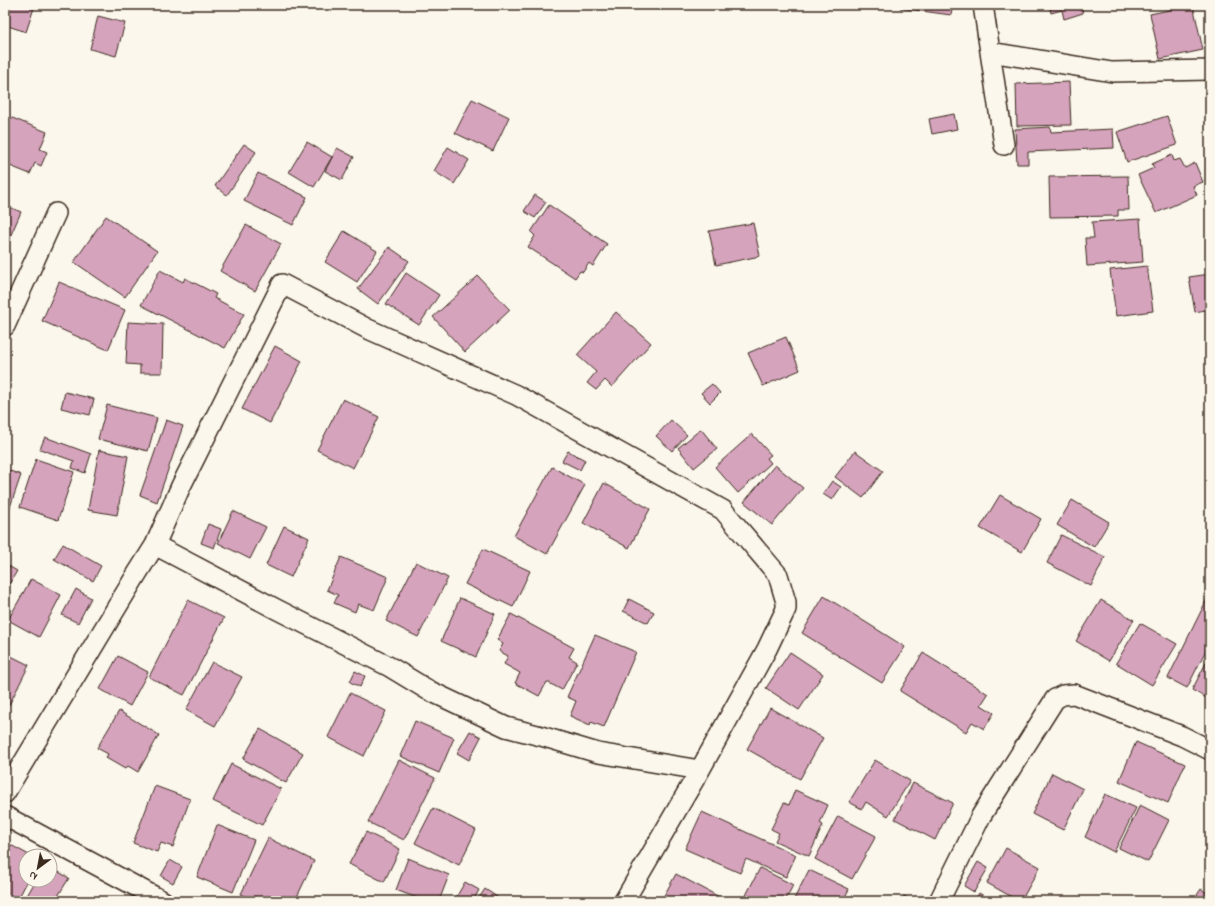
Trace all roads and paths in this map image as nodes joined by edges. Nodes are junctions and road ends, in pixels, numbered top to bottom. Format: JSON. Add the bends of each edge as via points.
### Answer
{"nodes":[{"id":1,"x":983,"y":5,"type":"edge"},
{"id":2,"x":990,"y":52,"type":"junction"},
{"id":3,"x":1210,"y":70,"type":"edge"},
{"id":4,"x":1004,"y":145,"type":"dead end"},
{"id":5,"x":56,"y":213,"type":"dead end"},
{"id":6,"x":5,"y":326,"type":"edge"},
{"id":7,"x":155,"y":546,"type":"junction"},
{"id":8,"x":1210,"y":750,"type":"edge"},
{"id":9,"x":700,"y":770,"type":"junction"},
{"id":10,"x":5,"y":793,"type":"edge"},
{"id":11,"x":5,"y":816,"type":"edge"},
{"id":12,"x":164,"y":901,"type":"edge"},
{"id":13,"x":624,"y":901,"type":"edge"},
{"id":14,"x":939,"y":901,"type":"edge"}],
"edges":[{"from":1,"to":2,"type":"street"},
{"from":2,"to":3,"type":"street","via":[[1112,72]]},
{"from":2,"to":4,"type":"street"},
{"from":5,"to":6,"type":"street"},
{"from":7,"to":9,"type":"street","via":[[390,667],[428,690],[506,727],[598,753]]},
{"from":7,"to":9,"type":"street","via":[[185,479],[282,284],[368,329],[516,395],[723,510],[778,575],[786,609],[767,649]]},
{"from":7,"to":10,"type":"street"},
{"from":8,"to":14,"type":"street","via":[[1182,736],[1074,694],[1055,699],[981,816]]},
{"from":9,"to":13,"type":"street"},
{"from":11,"to":12,"type":"street"}]}
